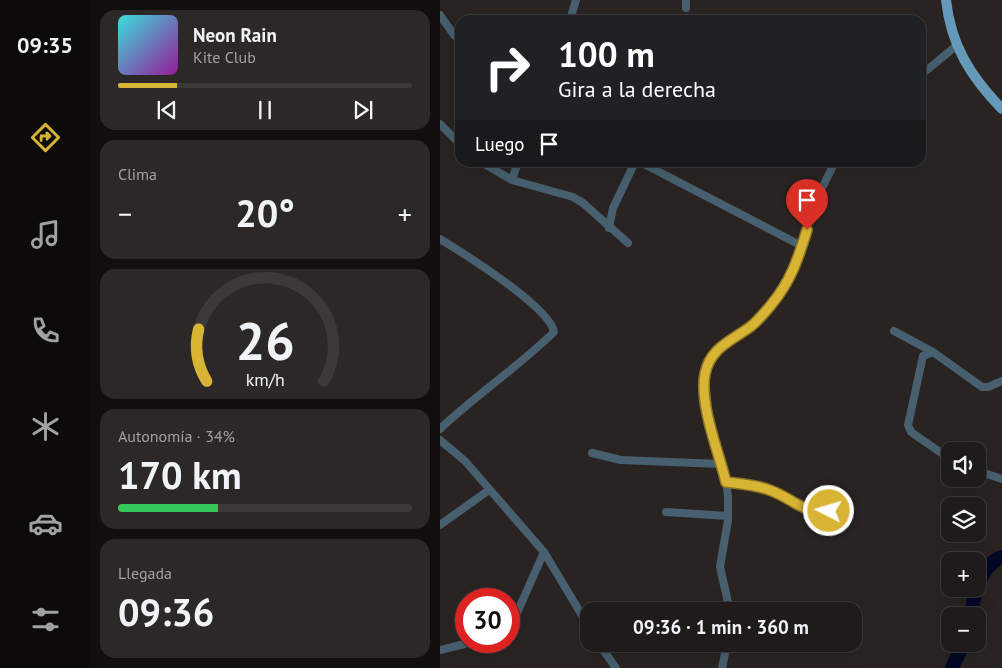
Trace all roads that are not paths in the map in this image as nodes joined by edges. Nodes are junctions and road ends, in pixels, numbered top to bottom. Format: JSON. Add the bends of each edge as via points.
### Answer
{"nodes":[{"id":1,"x":576,"y":0,"type":"edge"},
{"id":2,"x":946,"y":0,"type":"edge"},
{"id":3,"x":440,"y":15,"type":"edge"},
{"id":4,"x":572,"y":15,"type":"edge"},
{"id":5,"x":455,"y":36,"type":"edge"},
{"id":6,"x":956,"y":46,"type":"junction"},
{"id":7,"x":926,"y":71,"type":"edge"},
{"id":8,"x":1002,"y":109,"type":"edge"},
{"id":9,"x":440,"y":124,"type":"edge"},
{"id":10,"x":455,"y":139,"type":"edge"},
{"id":11,"x":490,"y":167,"type":"edge"},
{"id":12,"x":516,"y":167,"type":"edge"},
{"id":13,"x":633,"y":167,"type":"edge"},
{"id":14,"x":650,"y":167,"type":"edge"},
{"id":15,"x":832,"y":167,"type":"edge"},
{"id":16,"x":512,"y":180,"type":"junction"},
{"id":17,"x":609,"y":228,"type":"junction"},
{"id":18,"x":440,"y":239,"type":"edge"},
{"id":19,"x":628,"y":243,"type":"dead end"},
{"id":20,"x":802,"y":246,"type":"junction"},
{"id":21,"x":894,"y":331,"type":"dead end"},
{"id":22,"x":933,"y":352,"type":"junction"},
{"id":23,"x":1002,"y":381,"type":"edge"},
{"id":24,"x":440,"y":430,"type":"edge"},
{"id":25,"x":440,"y":440,"type":"edge"},
{"id":26,"x":592,"y":453,"type":"dead end"},
{"id":27,"x":941,"y":453,"type":"edge"},
{"id":28,"x":721,"y":464,"type":"junction"},
{"id":29,"x":986,"y":474,"type":"edge"},
{"id":30,"x":1002,"y":479,"type":"edge"},
{"id":31,"x":726,"y":482,"type":"junction"},
{"id":32,"x":489,"y":490,"type":"junction"},
{"id":33,"x":829,"y":511,"type":"dead end"},
{"id":34,"x":666,"y":512,"type":"dead end"},
{"id":35,"x":728,"y":516,"type":"junction"},
{"id":36,"x":440,"y":525,"type":"edge"},
{"id":37,"x":544,"y":552,"type":"junction"},
{"id":38,"x":728,"y":602,"type":"edge"},
{"id":39,"x":520,"y":606,"type":"edge"},
{"id":40,"x":580,"y":612,"type":"edge"},
{"id":41,"x":455,"y":646,"type":"edge"},
{"id":42,"x":440,"y":650,"type":"edge"},
{"id":43,"x":605,"y":652,"type":"edge"},
{"id":44,"x":725,"y":652,"type":"edge"},
{"id":45,"x":616,"y":668,"type":"edge"},
{"id":46,"x":722,"y":668,"type":"edge"}],
"edges":[{"from":1,"to":4,"type":"street"},
{"from":2,"to":6,"type":"main road"},
{"from":3,"to":5,"type":"street"},
{"from":6,"to":7,"type":"street"},
{"from":6,"to":8,"type":"main road","via":[[985,92]]},
{"from":9,"to":10,"type":"street"},
{"from":11,"to":16,"type":"street"},
{"from":12,"to":16,"type":"street"},
{"from":13,"to":17,"type":"street","via":[[613,208]]},
{"from":14,"to":20,"type":"street"},
{"from":15,"to":20,"type":"street","via":[[817,198]]},
{"from":16,"to":17,"type":"street","via":[[573,197]]},
{"from":17,"to":19,"type":"street"},
{"from":18,"to":24,"type":"street","via":[[497,276],[549,318],[554,332]]},
{"from":20,"to":28,"type":"street","via":[[788,284],[752,326],[712,355],[705,375],[709,421]]},
{"from":21,"to":22,"type":"street"},
{"from":22,"to":23,"type":"street","via":[[982,387]]},
{"from":22,"to":27,"type":"street","via":[[923,356],[908,425],[911,432]]},
{"from":25,"to":32,"type":"street","via":[[465,461]]},
{"from":26,"to":28,"type":"street","via":[[621,460]]},
{"from":28,"to":31,"type":"street"},
{"from":29,"to":30,"type":"street"},
{"from":31,"to":33,"type":"street","via":[[758,486],[774,491],[801,508]]},
{"from":31,"to":35,"type":"street"},
{"from":32,"to":36,"type":"street"},
{"from":32,"to":37,"type":"street"},
{"from":34,"to":35,"type":"street"},
{"from":35,"to":38,"type":"street","via":[[720,567]]},
{"from":37,"to":39,"type":"street"},
{"from":37,"to":40,"type":"street"},
{"from":41,"to":42,"type":"street"},
{"from":43,"to":45,"type":"street"},
{"from":44,"to":46,"type":"street"}]}
